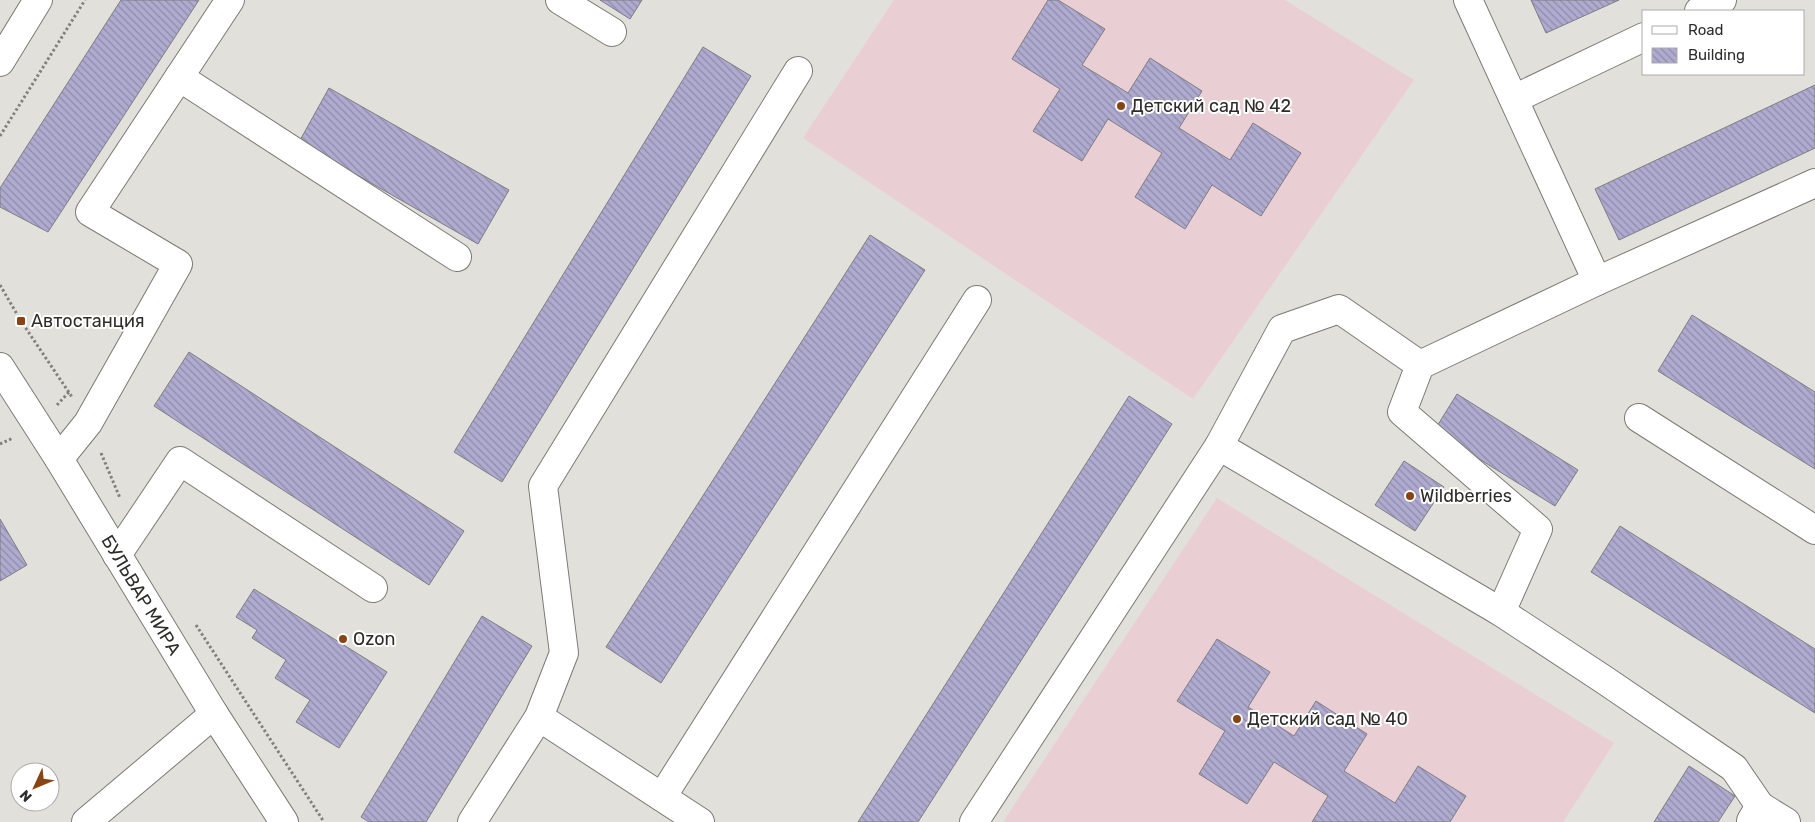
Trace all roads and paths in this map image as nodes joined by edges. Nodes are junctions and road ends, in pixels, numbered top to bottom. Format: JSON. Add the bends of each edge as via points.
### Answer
{"nodes":[{"id":1,"x":38,"y":0,"type":"edge"},
{"id":2,"x":85,"y":0,"type":"edge"},
{"id":3,"x":230,"y":0,"type":"edge"},
{"id":4,"x":560,"y":0,"type":"edge"},
{"id":5,"x":1468,"y":0,"type":"edge"},
{"id":6,"x":1722,"y":0,"type":"edge"},
{"id":7,"x":1701,"y":10,"type":"edge"},
{"id":8,"x":7,"y":28,"type":"edge"},
{"id":9,"x":612,"y":32,"type":"dead end"},
{"id":10,"x":1642,"y":38,"type":"edge"},
{"id":11,"x":0,"y":62,"type":"edge"},
{"id":12,"x":798,"y":71,"type":"dead end"},
{"id":13,"x":179,"y":77,"type":"junction"},
{"id":14,"x":1514,"y":99,"type":"junction"},
{"id":15,"x":0,"y":123,"type":"edge"},
{"id":16,"x":5,"y":126,"type":"junction"},
{"id":17,"x":0,"y":136,"type":"edge"},
{"id":18,"x":1815,"y":182,"type":"edge"},
{"id":19,"x":457,"y":257,"type":"dead end"},
{"id":20,"x":1597,"y":281,"type":"junction"},
{"id":21,"x":0,"y":285,"type":"edge"},
{"id":22,"x":977,"y":300,"type":"dead end"},
{"id":23,"x":1420,"y":365,"type":"junction"},
{"id":24,"x":0,"y":367,"type":"edge"},
{"id":25,"x":69,"y":392,"type":"dead end"},
{"id":26,"x":1639,"y":418,"type":"dead end"},
{"id":27,"x":88,"y":423,"type":"junction"},
{"id":28,"x":1219,"y":446,"type":"junction"},
{"id":29,"x":59,"y":459,"type":"junction"},
{"id":30,"x":134,"y":530,"type":"junction"},
{"id":31,"x":1815,"y":530,"type":"edge"},
{"id":32,"x":117,"y":555,"type":"junction"},
{"id":33,"x":373,"y":588,"type":"dead end"},
{"id":34,"x":1501,"y":612,"type":"junction"},
{"id":35,"x":194,"y":622,"type":"dead end"},
{"id":36,"x":214,"y":714,"type":"junction"},
{"id":37,"x":539,"y":717,"type":"junction"},
{"id":38,"x":662,"y":797,"type":"junction"},
{"id":39,"x":1755,"y":814,"type":"edge"},
{"id":40,"x":86,"y":822,"type":"edge"},
{"id":41,"x":284,"y":822,"type":"edge"},
{"id":42,"x":324,"y":822,"type":"edge"},
{"id":43,"x":472,"y":822,"type":"edge"},
{"id":44,"x":700,"y":822,"type":"edge"},
{"id":45,"x":974,"y":822,"type":"edge"},
{"id":46,"x":1786,"y":822,"type":"edge"}],
"edges":[{"from":1,"to":8,"type":"street"},
{"from":2,"to":16,"type":"path"},
{"from":3,"to":13,"type":"street"},
{"from":4,"to":9,"type":"street"},
{"from":5,"to":14,"type":"street"},
{"from":6,"to":7,"type":"street"},
{"from":8,"to":11,"type":"street"},
{"from":10,"to":14,"type":"street"},
{"from":12,"to":37,"type":"street","via":[[543,486],[564,653]]},
{"from":13,"to":19,"type":"street"},
{"from":13,"to":27,"type":"street","via":[[90,212],[178,264]]},
{"from":14,"to":20,"type":"street"},
{"from":15,"to":16,"type":"path"},
{"from":16,"to":17,"type":"path"},
{"from":18,"to":20,"type":"street"},
{"from":20,"to":23,"type":"street"},
{"from":21,"to":25,"type":"path"},
{"from":22,"to":38,"type":"street"},
{"from":23,"to":28,"type":"street","via":[[1339,309],[1282,329]]},
{"from":23,"to":34,"type":"street","via":[[1402,412],[1538,528]]},
{"from":24,"to":29,"type":"street","name":"БУЛЬВАР МИРА"},
{"from":26,"to":31,"type":"street"},
{"from":27,"to":29,"type":"street"},
{"from":27,"to":30,"type":"path"},
{"from":28,"to":34,"type":"street"},
{"from":28,"to":45,"type":"street"},
{"from":29,"to":32,"type":"street","name":"БУЛЬВАР МИРА"},
{"from":30,"to":32,"type":"street"},
{"from":30,"to":33,"type":"street","via":[[180,461]]},
{"from":32,"to":36,"type":"street","name":"БУЛЬВАР МИРА"},
{"from":34,"to":39,"type":"street","via":[[1734,768]]},
{"from":35,"to":42,"type":"path"},
{"from":36,"to":40,"type":"street"},
{"from":36,"to":41,"type":"street","name":"БУЛЬВАР МИРА"},
{"from":37,"to":38,"type":"street"},
{"from":37,"to":43,"type":"street"},
{"from":38,"to":44,"type":"street"},
{"from":39,"to":46,"type":"street"}]}
